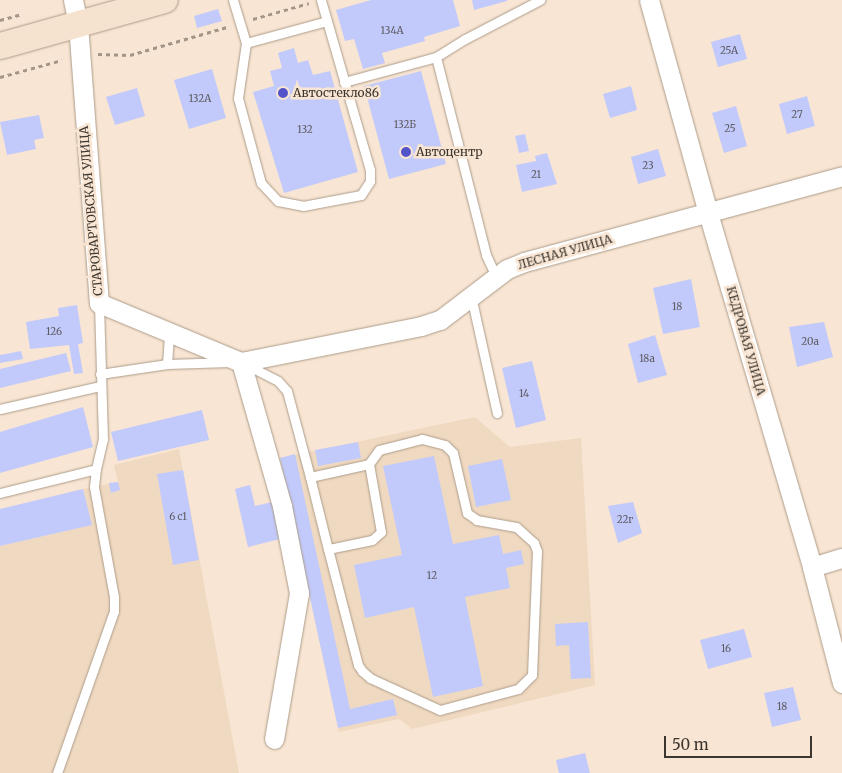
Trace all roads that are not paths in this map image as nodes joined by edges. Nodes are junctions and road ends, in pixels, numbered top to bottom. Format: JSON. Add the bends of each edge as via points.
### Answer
{"nodes":[{"id":1,"x":165,"y":0,"type":"edge"},
{"id":2,"x":233,"y":0,"type":"edge"},
{"id":3,"x":320,"y":0,"type":"edge"},
{"id":4,"x":540,"y":0,"type":"edge"},
{"id":5,"x":650,"y":0,"type":"edge"},
{"id":6,"x":75,"y":12,"type":"edge"},
{"id":7,"x":327,"y":22,"type":"junction"},
{"id":8,"x":246,"y":43,"type":"junction"},
{"id":9,"x":0,"y":46,"type":"edge"},
{"id":10,"x":436,"y":57,"type":"junction"},
{"id":11,"x":344,"y":82,"type":"junction"},
{"id":12,"x":842,"y":176,"type":"edge"},
{"id":13,"x":708,"y":213,"type":"junction"},
{"id":14,"x":496,"y":276,"type":"junction"},
{"id":15,"x":471,"y":296,"type":"junction"},
{"id":16,"x":99,"y":303,"type":"junction"},
{"id":17,"x":169,"y":332,"type":"junction"},
{"id":18,"x":241,"y":362,"type":"junction"},
{"id":19,"x":167,"y":364,"type":"junction"},
{"id":20,"x":100,"y":374,"type":"junction"},
{"id":21,"x":100,"y":386,"type":"junction"},
{"id":22,"x":0,"y":409,"type":"edge"},
{"id":23,"x":498,"y":412,"type":"dead end"},
{"id":24,"x":369,"y":464,"type":"junction"},
{"id":25,"x":96,"y":469,"type":"junction"},
{"id":26,"x":310,"y":477,"type":"junction"},
{"id":27,"x":0,"y":493,"type":"edge"},
{"id":28,"x":328,"y":549,"type":"junction"},
{"id":29,"x":842,"y":558,"type":"edge"},
{"id":30,"x":812,"y":567,"type":"junction"},
{"id":31,"x":842,"y":683,"type":"edge"},
{"id":32,"x":274,"y":738,"type":"dead end"},
{"id":33,"x":57,"y":773,"type":"edge"}],
"edges":[{"from":1,"to":6,"type":"main road"},
{"from":2,"to":8,"type":"lane"},
{"from":3,"to":7,"type":"lane"},
{"from":4,"to":10,"type":"lane"},
{"from":5,"to":13,"type":"street","name":"КЕДРОВАЯ УЛИЦА"},
{"from":6,"to":9,"type":"main road"},
{"from":6,"to":16,"type":"street","name":"СТАРОВАРТОВСКАЯ УЛИЦА"},
{"from":7,"to":8,"type":"lane"},
{"from":7,"to":11,"type":"lane"},
{"from":8,"to":11,"type":"lane","via":[[238,98],[260,183],[278,201],[317,206],[360,195],[367,188],[370,170]]},
{"from":10,"to":11,"type":"lane"},
{"from":10,"to":14,"type":"lane","via":[[486,255]]},
{"from":12,"to":13,"type":"street","name":"ЛЕСНАЯ УЛИЦА"},
{"from":13,"to":14,"type":"street","name":"ЛЕСНАЯ УЛИЦА","via":[[524,262]]},
{"from":13,"to":30,"type":"street","name":"КЕДРОВАЯ УЛИЦА"},
{"from":14,"to":15,"type":"street","name":"ЛЕСНАЯ УЛИЦА"},
{"from":15,"to":18,"type":"street","name":"ЛЕСНАЯ УЛИЦА","via":[[440,320],[421,326]]},
{"from":15,"to":23,"type":"lane"},
{"from":16,"to":17,"type":"street","name":"СТАРОВАРТОВСКАЯ УЛИЦА"},
{"from":16,"to":20,"type":"lane"},
{"from":17,"to":18,"type":"street","name":"СТАРОВАРТОВСКАЯ УЛИЦА"},
{"from":17,"to":19,"type":"lane"},
{"from":18,"to":19,"type":"lane"},
{"from":18,"to":26,"type":"lane","via":[[285,387]]},
{"from":18,"to":32,"type":"street","via":[[282,506],[299,592]]},
{"from":19,"to":20,"type":"lane"},
{"from":20,"to":21,"type":"lane"},
{"from":21,"to":22,"type":"lane"},
{"from":21,"to":25,"type":"lane","via":[[103,439]]},
{"from":24,"to":26,"type":"lane"},
{"from":24,"to":28,"type":"lane","via":[[381,532],[372,540]]},
{"from":24,"to":28,"type":"lane","via":[[379,450],[410,440],[445,445],[453,453],[467,513],[477,520],[516,527],[530,537],[537,551],[532,675],[518,689],[440,710],[370,678],[358,664]]},
{"from":25,"to":27,"type":"lane"},
{"from":25,"to":33,"type":"lane","via":[[94,487],[114,611]]},
{"from":26,"to":28,"type":"lane"},
{"from":29,"to":30,"type":"street"},
{"from":30,"to":31,"type":"street","name":"КЕДРОВАЯ УЛИЦА"}]}
